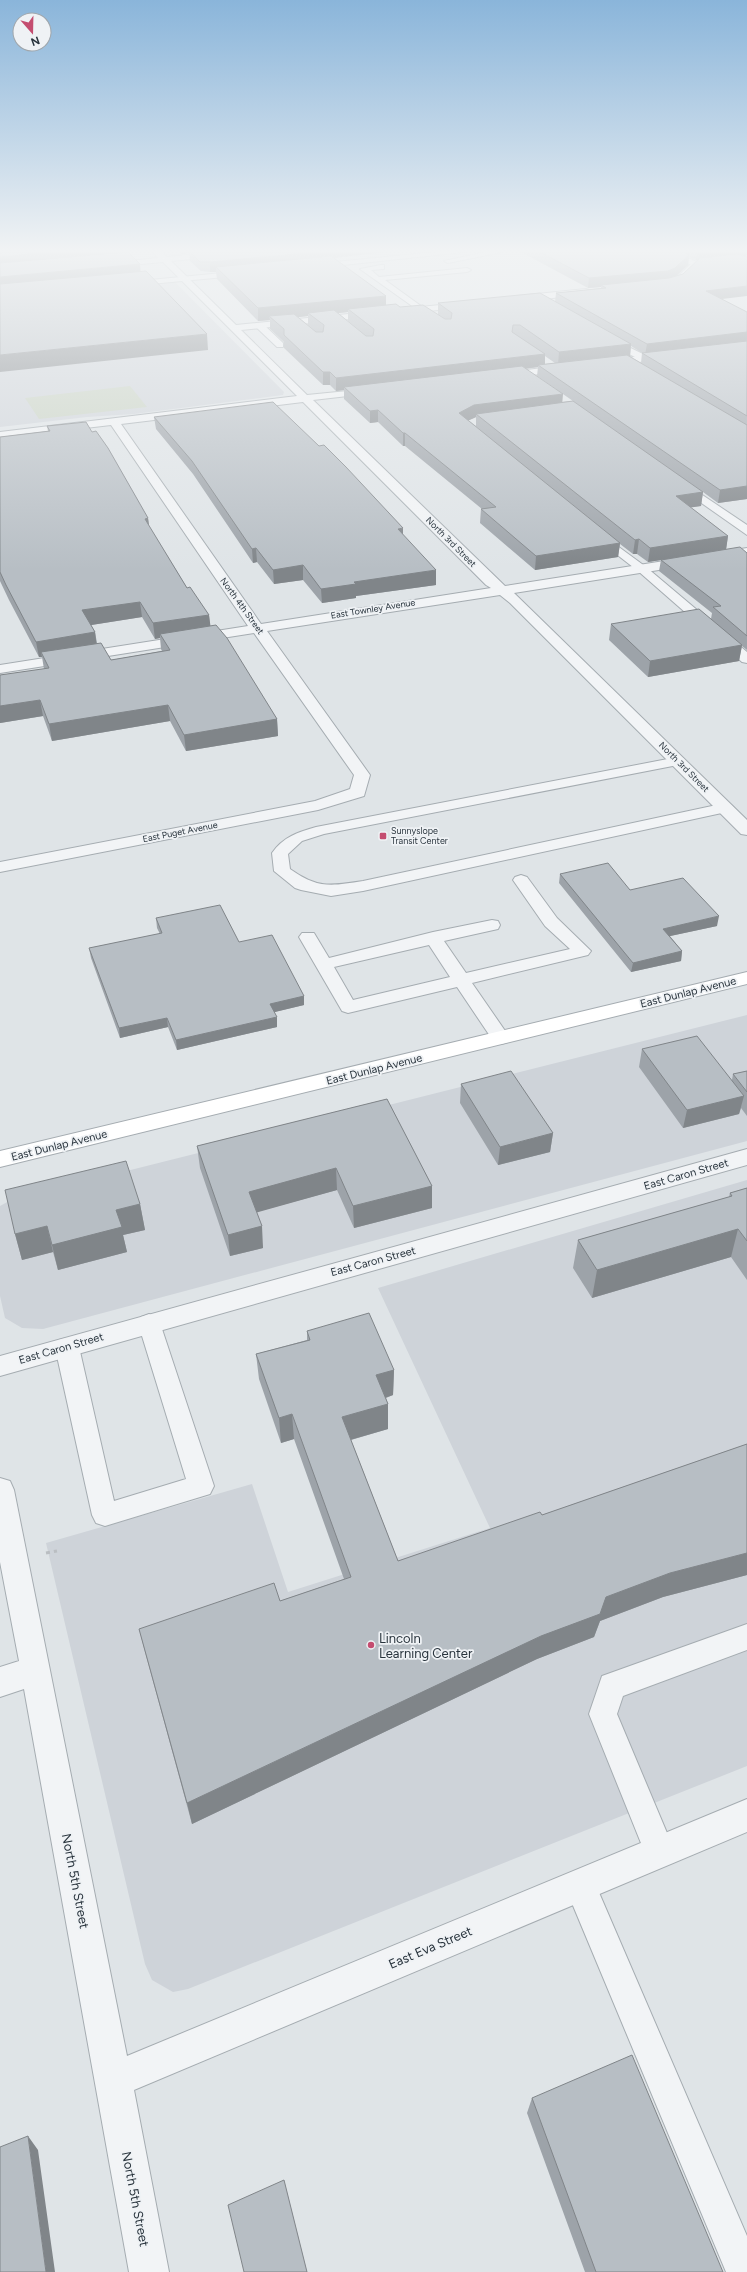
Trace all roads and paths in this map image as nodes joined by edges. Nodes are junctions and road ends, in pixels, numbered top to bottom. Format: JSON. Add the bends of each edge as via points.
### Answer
{"nodes":[{"id":1,"x":265,"y":358,"type":"edge"},
{"id":2,"x":653,"y":358,"type":"edge"},
{"id":3,"x":646,"y":359,"type":"joint"},
{"id":4,"x":544,"y":360,"type":"edge"},
{"id":5,"x":627,"y":361,"type":"junction"},
{"id":6,"x":596,"y":364,"type":"edge"},
{"id":7,"x":581,"y":366,"type":"edge"},
{"id":8,"x":558,"y":369,"type":"junction"},
{"id":9,"x":641,"y":369,"type":"edge"},
{"id":10,"x":524,"y":373,"type":"junction"},
{"id":11,"x":490,"y":377,"type":"edge"},
{"id":12,"x":537,"y":382,"type":"edge"},
{"id":13,"x":381,"y":390,"type":"edge"},
{"id":14,"x":306,"y":398,"type":"junction"},
{"id":15,"x":114,"y":421,"type":"junction"},
{"id":16,"x":0,"y":435,"type":"edge"},
{"id":17,"x":665,"y":472,"type":"edge"},
{"id":18,"x":587,"y":526,"type":"edge"},
{"id":19,"x":747,"y":531,"type":"edge"},
{"id":20,"x":747,"y":552,"type":"edge"},
{"id":21,"x":642,"y":569,"type":"junction"},
{"id":22,"x":502,"y":590,"type":"junction"},
{"id":23,"x":257,"y":628,"type":"junction"},
{"id":24,"x":747,"y":659,"type":"edge"},
{"id":25,"x":0,"y":669,"type":"edge"},
{"id":26,"x":678,"y":761,"type":"junction"},
{"id":27,"x":358,"y":792,"type":"joint"},
{"id":28,"x":726,"y":808,"type":"junction"},
{"id":29,"x":747,"y":830,"type":"edge"},
{"id":30,"x":0,"y":867,"type":"edge"},
{"id":31,"x":521,"y":880,"type":"dead end"},
{"id":32,"x":492,"y":925,"type":"dead end"},
{"id":33,"x":308,"y":937,"type":"dead end"},
{"id":34,"x":433,"y":937,"type":"junction"},
{"id":35,"x":324,"y":964,"type":"junction"},
{"id":36,"x":747,"y":978,"type":"edge"},
{"id":37,"x":461,"y":980,"type":"junction"},
{"id":38,"x":501,"y":1038,"type":"junction"},
{"id":39,"x":747,"y":1157,"type":"edge"},
{"id":40,"x":0,"y":1159,"type":"edge"},
{"id":41,"x":149,"y":1323,"type":"junction"},
{"id":42,"x":67,"y":1347,"type":"junction"},
{"id":43,"x":0,"y":1366,"type":"edge"},
{"id":44,"x":0,"y":1490,"type":"edge"},
{"id":45,"x":747,"y":1637,"type":"edge"},
{"id":46,"x":36,"y":1670,"type":"junction"},
{"id":47,"x":0,"y":1682,"type":"edge"},
{"id":48,"x":747,"y":1815,"type":"edge"},
{"id":49,"x":660,"y":1852,"type":"junction"},
{"id":50,"x":580,"y":1885,"type":"junction"},
{"id":51,"x":114,"y":2080,"type":"junction"},
{"id":52,"x":150,"y":2272,"type":"edge"},
{"id":53,"x":744,"y":2272,"type":"edge"}],
"edges":[{"from":1,"to":14,"type":"street","name":"North 3rd Street"},
{"from":2,"to":3,"type":"street"},
{"from":3,"to":5,"type":"street"},
{"from":4,"to":8,"type":"lane"},
{"from":5,"to":6,"type":"street"},
{"from":5,"to":9,"type":"lane"},
{"from":7,"to":8,"type":"street"},
{"from":8,"to":10,"type":"street"},
{"from":10,"to":11,"type":"street"},
{"from":10,"to":12,"type":"street"},
{"from":13,"to":14,"type":"street"},
{"from":14,"to":15,"type":"street"},
{"from":14,"to":22,"type":"street","name":"North 3rd Street","via":[[490,582]]},
{"from":15,"to":16,"type":"street"},
{"from":15,"to":23,"type":"street","name":"North 4th Street"},
{"from":17,"to":19,"type":"street"},
{"from":18,"to":21,"type":"lane"},
{"from":20,"to":21,"type":"street","name":"East Townley Avenue"},
{"from":21,"to":22,"type":"street","name":"East Townley Avenue"},
{"from":21,"to":24,"type":"lane"},
{"from":22,"to":23,"type":"street","name":"East Townley Avenue"},
{"from":22,"to":26,"type":"street","name":"North 3rd Street"},
{"from":23,"to":25,"type":"street","name":"East Townley Avenue"},
{"from":23,"to":27,"type":"street","name":"North 4th Street","via":[[362,776]]},
{"from":26,"to":28,"type":"street","name":"North 3rd Street"},
{"from":26,"to":28,"type":"lane","via":[[321,830],[296,838],[280,853],[282,871],[301,885],[339,889]]},
{"from":27,"to":30,"type":"street","name":"East Puget Avenue","via":[[318,805]]},
{"from":28,"to":29,"type":"street","name":"North 3rd Street"},
{"from":31,"to":37,"type":"lane","via":[[551,922],[582,951]]},
{"from":32,"to":34,"type":"lane"},
{"from":33,"to":35,"type":"lane"},
{"from":34,"to":35,"type":"lane"},
{"from":34,"to":37,"type":"lane"},
{"from":35,"to":37,"type":"lane","via":[[348,1007]]},
{"from":36,"to":38,"type":"main road","name":"East Dunlap Avenue"},
{"from":37,"to":38,"type":"lane"},
{"from":38,"to":40,"type":"main road","name":"East Dunlap Avenue"},
{"from":39,"to":41,"type":"street","name":"East Caron Street"},
{"from":41,"to":42,"type":"street","name":"East Caron Street"},
{"from":41,"to":42,"type":"lane","via":[[201,1486],[105,1515]]},
{"from":42,"to":43,"type":"street","name":"East Caron Street"},
{"from":44,"to":46,"type":"street","name":"North 5th Street"},
{"from":45,"to":49,"type":"lane","via":[[612,1686],[603,1714]]},
{"from":46,"to":47,"type":"street"},
{"from":46,"to":51,"type":"street","name":"North 5th Street"},
{"from":48,"to":49,"type":"street","name":"East Eva Street"},
{"from":49,"to":50,"type":"street","name":"East Eva Street"},
{"from":50,"to":51,"type":"street","name":"East Eva Street"},
{"from":50,"to":53,"type":"lane"},
{"from":51,"to":52,"type":"street","name":"North 5th Street"}]}
